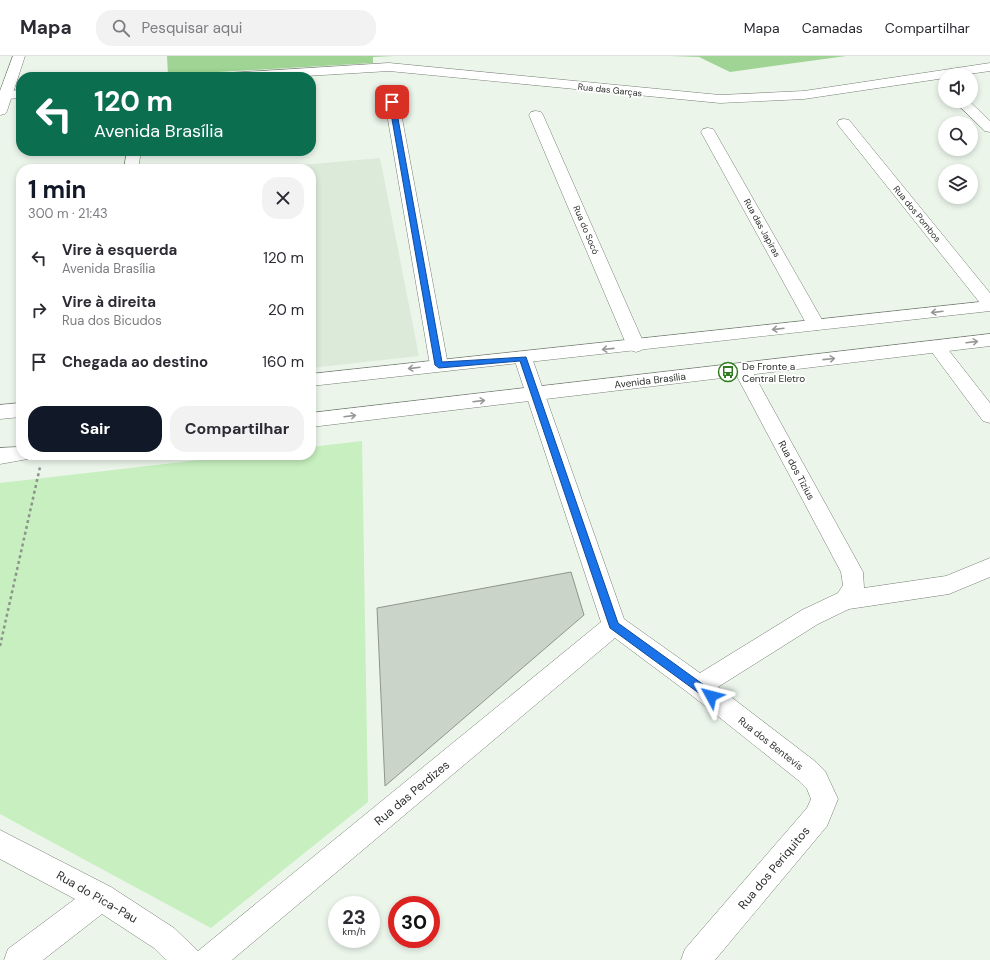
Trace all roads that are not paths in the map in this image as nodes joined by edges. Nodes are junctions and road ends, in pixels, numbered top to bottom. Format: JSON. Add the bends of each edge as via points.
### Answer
{"nodes":[{"id":1,"x":19,"y":56,"type":"edge"},
{"id":2,"x":990,"y":67,"type":"edge"},
{"id":3,"x":308,"y":72,"type":"edge"},
{"id":4,"x":932,"y":75,"type":"junction"},
{"id":5,"x":938,"y":81,"type":"edge"},
{"id":6,"x":16,"y":94,"type":"edge"},
{"id":7,"x":7,"y":95,"type":"junction"},
{"id":8,"x":392,"y":102,"type":"dead end"},
{"id":9,"x":969,"y":108,"type":"edge"},
{"id":10,"x":0,"y":111,"type":"edge"},
{"id":11,"x":536,"y":115,"type":"dead end"},
{"id":12,"x":844,"y":123,"type":"dead end"},
{"id":13,"x":990,"y":128,"type":"edge"},
{"id":14,"x":708,"y":132,"type":"dead end"},
{"id":15,"x":990,"y":305,"type":"edge"},
{"id":16,"x":816,"y":325,"type":"junction"},
{"id":17,"x":990,"y":340,"type":"edge"},
{"id":18,"x":636,"y":346,"type":"junction"},
{"id":19,"x":937,"y":347,"type":"junction"},
{"id":20,"x":523,"y":358,"type":"junction"},
{"id":21,"x":804,"y":361,"type":"junction"},
{"id":22,"x":439,"y":365,"type":"junction"},
{"id":23,"x":742,"y":369,"type":"junction"},
{"id":24,"x":316,"y":379,"type":"edge"},
{"id":25,"x":534,"y":394,"type":"junction"},
{"id":26,"x":16,"y":410,"type":"edge"},
{"id":27,"x":0,"y":412,"type":"edge"},
{"id":28,"x":990,"y":416,"type":"edge"},
{"id":29,"x":316,"y":419,"type":"edge"},
{"id":30,"x":16,"y":454,"type":"edge"},
{"id":31,"x":0,"y":456,"type":"edge"},
{"id":32,"x":990,"y":567,"type":"edge"},
{"id":33,"x":846,"y":600,"type":"junction"},
{"id":34,"x":614,"y":625,"type":"junction"},
{"id":35,"x":699,"y":686,"type":"junction"},
{"id":36,"x":807,"y":771,"type":"joint"},
{"id":37,"x":0,"y":844,"type":"edge"},
{"id":38,"x":101,"y":897,"type":"junction"},
{"id":39,"x":19,"y":960,"type":"edge"},
{"id":40,"x":187,"y":960,"type":"edge"},
{"id":41,"x":209,"y":960,"type":"edge"},
{"id":42,"x":696,"y":960,"type":"edge"}],
"edges":[{"from":1,"to":7,"type":"street"},
{"from":2,"to":4,"type":"street","name":"Rua das Garças"},
{"from":3,"to":4,"type":"street","name":"Rua das Garças","via":[[389,67],[720,100],[804,95]]},
{"from":4,"to":5,"type":"street"},
{"from":6,"to":7,"type":"street"},
{"from":7,"to":10,"type":"street"},
{"from":8,"to":22,"type":"street"},
{"from":9,"to":13,"type":"street"},
{"from":11,"to":18,"type":"street","name":"Rua do Socó"},
{"from":12,"to":15,"type":"street","name":"Rua dos Pombos"},
{"from":14,"to":16,"type":"street","name":"Rua das Japiras"},
{"from":15,"to":16,"type":"street","one_way":true},
{"from":16,"to":18,"type":"street","one_way":true},
{"from":16,"to":21,"type":"street","via":[[803,344]]},
{"from":19,"to":17,"type":"street","name":"Avenida Brasília","one_way":true},
{"from":18,"to":20,"type":"street","one_way":true},
{"from":21,"to":19,"type":"street","name":"Avenida Brasília","one_way":true},
{"from":19,"to":28,"type":"street"},
{"from":20,"to":22,"type":"street"},
{"from":20,"to":25,"type":"street"},
{"from":21,"to":23,"type":"street","name":"Avenida Brasília"},
{"from":22,"to":24,"type":"street","one_way":true},
{"from":23,"to":25,"type":"street","name":"Avenida Brasília"},
{"from":23,"to":33,"type":"street","name":"Rua dos Tizius","via":[[852,572],[854,585]]},
{"from":29,"to":25,"type":"street","name":"Avenida Brasília","one_way":true},
{"from":25,"to":34,"type":"street"},
{"from":26,"to":27,"type":"street"},
{"from":30,"to":31,"type":"street"},
{"from":32,"to":33,"type":"street","via":[[949,585]]},
{"from":33,"to":35,"type":"street","via":[[810,617]]},
{"from":34,"to":35,"type":"street","name":"Rua dos Bentevis"},
{"from":34,"to":41,"type":"street","name":"Rua das Perdizes"},
{"from":35,"to":36,"type":"street","name":"Rua dos Bentevis"},
{"from":36,"to":42,"type":"street","name":"Rua dos Periquitos","via":[[816,780],[825,799],[817,817]]},
{"from":37,"to":38,"type":"street","name":"Rua do Pica-Pau"},
{"from":38,"to":39,"type":"street"},
{"from":38,"to":40,"type":"street","name":"Rua do Pica-Pau","via":[[164,938]]}]}
